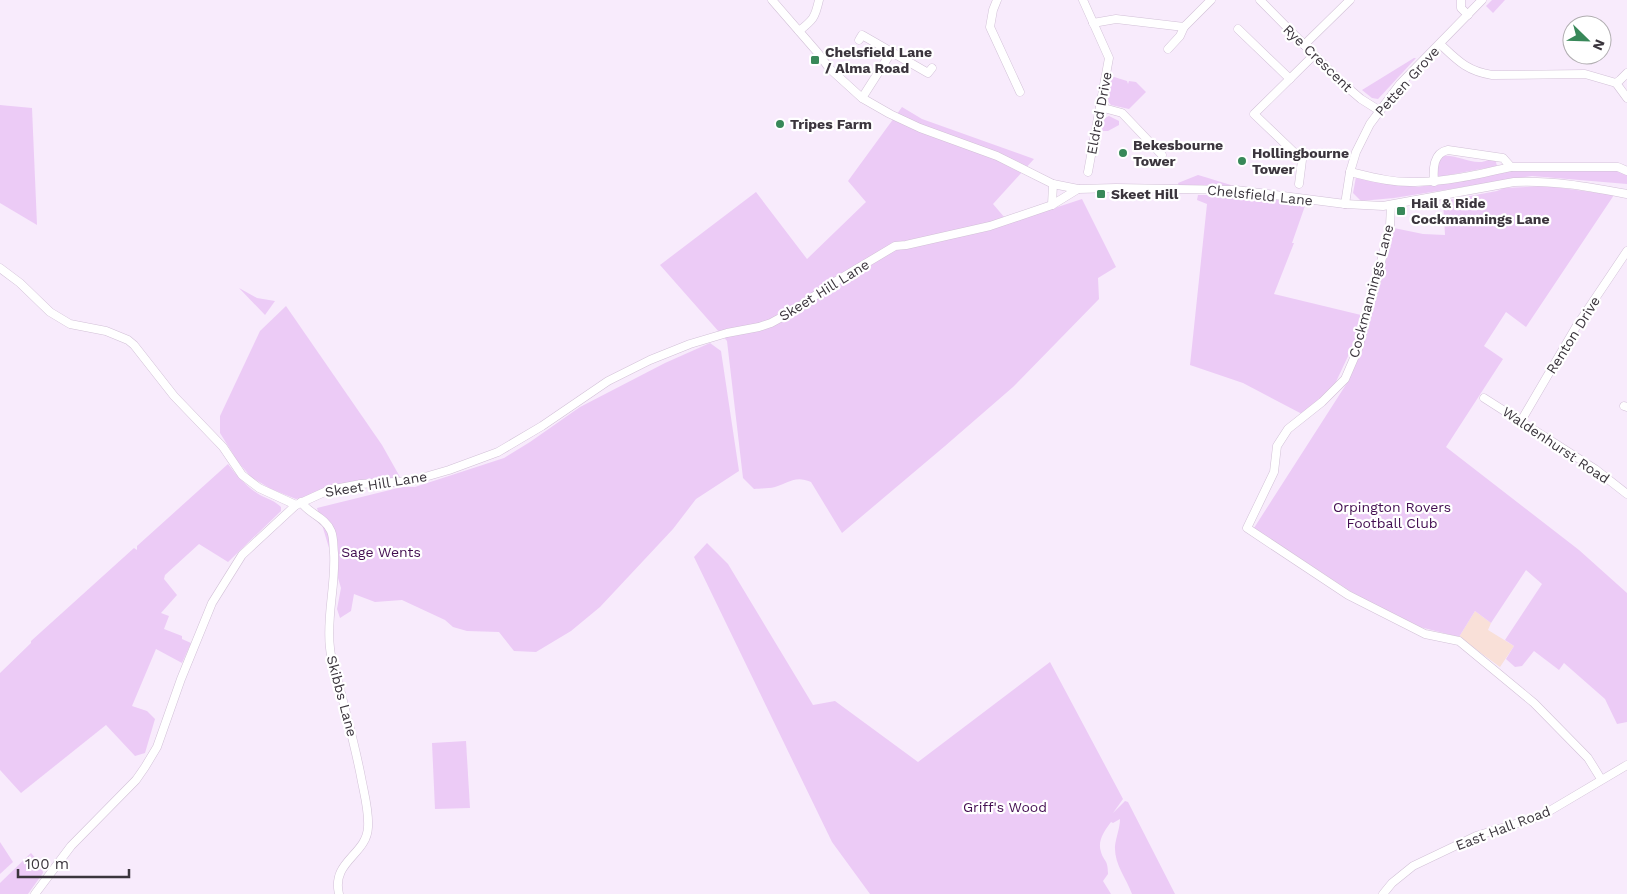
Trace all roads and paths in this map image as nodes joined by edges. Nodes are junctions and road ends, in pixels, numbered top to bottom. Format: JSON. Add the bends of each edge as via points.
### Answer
{"nodes":[{"id":1,"x":772,"y":0,"type":"edge"},
{"id":2,"x":819,"y":0,"type":"edge"},
{"id":3,"x":997,"y":0,"type":"edge"},
{"id":4,"x":1083,"y":0,"type":"edge"},
{"id":5,"x":1211,"y":0,"type":"edge"},
{"id":6,"x":1260,"y":0,"type":"edge"},
{"id":7,"x":1350,"y":0,"type":"edge"},
{"id":8,"x":1462,"y":0,"type":"edge"},
{"id":9,"x":1482,"y":0,"type":"edge"},
{"id":10,"x":1468,"y":15,"type":"junction"},
{"id":11,"x":1093,"y":23,"type":"junction"},
{"id":12,"x":1184,"y":27,"type":"junction"},
{"id":13,"x":1238,"y":29,"type":"dead end"},
{"id":14,"x":799,"y":31,"type":"junction"},
{"id":15,"x":859,"y":40,"type":"dead end"},
{"id":16,"x":1440,"y":44,"type":"junction"},
{"id":17,"x":1304,"y":45,"type":"junction"},
{"id":18,"x":1168,"y":49,"type":"dead end"},
{"id":19,"x":892,"y":51,"type":"junction"},
{"id":20,"x":1314,"y":55,"type":"junction"},
{"id":21,"x":932,"y":68,"type":"dead end"},
{"id":22,"x":1627,"y":72,"type":"edge"},
{"id":23,"x":1290,"y":79,"type":"junction"},
{"id":24,"x":1616,"y":83,"type":"junction"},
{"id":25,"x":1020,"y":92,"type":"dead end"},
{"id":26,"x":862,"y":98,"type":"junction"},
{"id":27,"x":1627,"y":98,"type":"edge"},
{"id":28,"x":1100,"y":107,"type":"junction"},
{"id":29,"x":1380,"y":111,"type":"junction"},
{"id":30,"x":1162,"y":155,"type":"dead end"},
{"id":31,"x":1510,"y":167,"type":"junction"},
{"id":32,"x":1627,"y":171,"type":"edge"},
{"id":33,"x":1088,"y":172,"type":"dead end"},
{"id":34,"x":1350,"y":172,"type":"junction"},
{"id":35,"x":1434,"y":182,"type":"junction"},
{"id":36,"x":1053,"y":184,"type":"junction"},
{"id":37,"x":1299,"y":184,"type":"dead end"},
{"id":38,"x":1078,"y":189,"type":"junction"},
{"id":39,"x":1627,"y":194,"type":"edge"},
{"id":40,"x":1345,"y":204,"type":"junction"},
{"id":41,"x":1052,"y":205,"type":"junction"},
{"id":42,"x":1391,"y":205,"type":"junction"},
{"id":43,"x":1627,"y":251,"type":"edge"},
{"id":44,"x":1619,"y":262,"type":"junction"},
{"id":45,"x":0,"y":268,"type":"edge"},
{"id":46,"x":1627,"y":268,"type":"edge"},
{"id":47,"x":1484,"y":398,"type":"dead end"},
{"id":48,"x":1521,"y":422,"type":"junction"},
{"id":49,"x":1627,"y":494,"type":"edge"},
{"id":50,"x":298,"y":504,"type":"junction"},
{"id":51,"x":1627,"y":765,"type":"edge"},
{"id":52,"x":1601,"y":779,"type":"junction"},
{"id":53,"x":34,"y":894,"type":"edge"},
{"id":54,"x":339,"y":894,"type":"edge"},
{"id":55,"x":1383,"y":894,"type":"edge"}],
"edges":[{"from":1,"to":14,"type":"street","name":"Chelsfield Lane"},
{"from":2,"to":14,"type":"street","via":[[813,20]]},
{"from":3,"to":25,"type":"street","via":[[990,27]]},
{"from":4,"to":11,"type":"street","name":"Eldred Drive"},
{"from":5,"to":12,"type":"street"},
{"from":6,"to":17,"type":"street","name":"Rye Crescent"},
{"from":7,"to":17,"type":"street"},
{"from":8,"to":10,"type":"street","via":[[1461,8]]},
{"from":9,"to":10,"type":"street","name":"Petten Grove"},
{"from":10,"to":16,"type":"street","name":"Petten Grove"},
{"from":11,"to":12,"type":"street","via":[[1116,19]]},
{"from":11,"to":28,"type":"street","name":"Eldred Drive","via":[[1109,58]]},
{"from":12,"to":18,"type":"street"},
{"from":13,"to":23,"type":"street"},
{"from":14,"to":26,"type":"street","name":"Chelsfield Lane","via":[[829,68]]},
{"from":15,"to":19,"type":"street","via":[[862,35]]},
{"from":16,"to":24,"type":"street","via":[[1459,62],[1478,73],[1585,74]]},
{"from":16,"to":29,"type":"street","name":"Petten Grove","via":[[1400,84]]},
{"from":17,"to":20,"type":"street","name":"Rye Crescent"},
{"from":19,"to":21,"type":"street","via":[[928,73]]},
{"from":19,"to":26,"type":"street"},
{"from":20,"to":23,"type":"street"},
{"from":20,"to":29,"type":"street","name":"Rye Crescent","via":[[1345,86]]},
{"from":22,"to":24,"type":"street"},
{"from":23,"to":37,"type":"street","via":[[1254,114],[1302,160]]},
{"from":24,"to":27,"type":"street"},
{"from":26,"to":36,"type":"street","name":"Chelsfield Lane","via":[[920,128],[997,156]]},
{"from":28,"to":30,"type":"street","via":[[1122,114]]},
{"from":28,"to":33,"type":"street","name":"Eldred Drive"},
{"from":29,"to":34,"type":"street","name":"Petten Grove","via":[[1361,139]]},
{"from":31,"to":32,"type":"street","via":[[1618,167]]},
{"from":31,"to":35,"type":"street"},
{"from":31,"to":35,"type":"street","via":[[1503,158],[1448,150],[1441,152],[1435,160]]},
{"from":34,"to":35,"type":"street","via":[[1387,180]]},
{"from":34,"to":40,"type":"street","name":"Petten Grove"},
{"from":36,"to":38,"type":"street","name":"Chelsfield Lane"},
{"from":36,"to":41,"type":"street"},
{"from":38,"to":40,"type":"street","name":"Chelsfield Lane","via":[[1236,190]]},
{"from":38,"to":41,"type":"street","name":"Skeet Hill Lane"},
{"from":39,"to":42,"type":"street","name":"Chelsfield Lane","via":[[1576,184],[1514,182]]},
{"from":40,"to":42,"type":"street","name":"Chelsfield Lane"},
{"from":41,"to":50,"type":"street","name":"Skeet Hill Lane","via":[[990,226],[895,246],[771,323],[690,344],[650,360],[608,381],[514,444],[481,459],[411,481],[329,490]]},
{"from":42,"to":52,"type":"street","name":"Cockmannings Lane","via":[[1386,245],[1358,349],[1345,380],[1288,429],[1277,446],[1274,472],[1247,528],[1348,594],[1425,634],[1459,642],[1534,703],[1588,758]]},
{"from":43,"to":44,"type":"street","name":"Renton Drive"},
{"from":44,"to":46,"type":"street"},
{"from":44,"to":48,"type":"street","name":"Renton Drive","via":[[1576,327]]},
{"from":45,"to":50,"type":"street","name":"Skibbs Lane","via":[[50,312],[70,324],[106,331],[128,340],[174,396],[223,447],[242,475],[259,488]]},
{"from":47,"to":48,"type":"street","name":"Waldenhurst Road"},
{"from":48,"to":49,"type":"street","name":"Waldenhurst Road","via":[[1595,469]]},
{"from":50,"to":53,"type":"street","name":"Skeet Hill Lane","via":[[242,555],[212,603],[157,748],[146,767],[71,846]]},
{"from":50,"to":54,"type":"street","name":"Skibbs Lane","via":[[321,519],[331,532],[334,586],[330,647],[355,744],[368,812],[364,842],[339,875]]},
{"from":51,"to":52,"type":"street","name":"East Hall Road"},
{"from":52,"to":55,"type":"street","name":"East Hall Road","via":[[1541,816],[1476,836],[1413,866]]}]}
